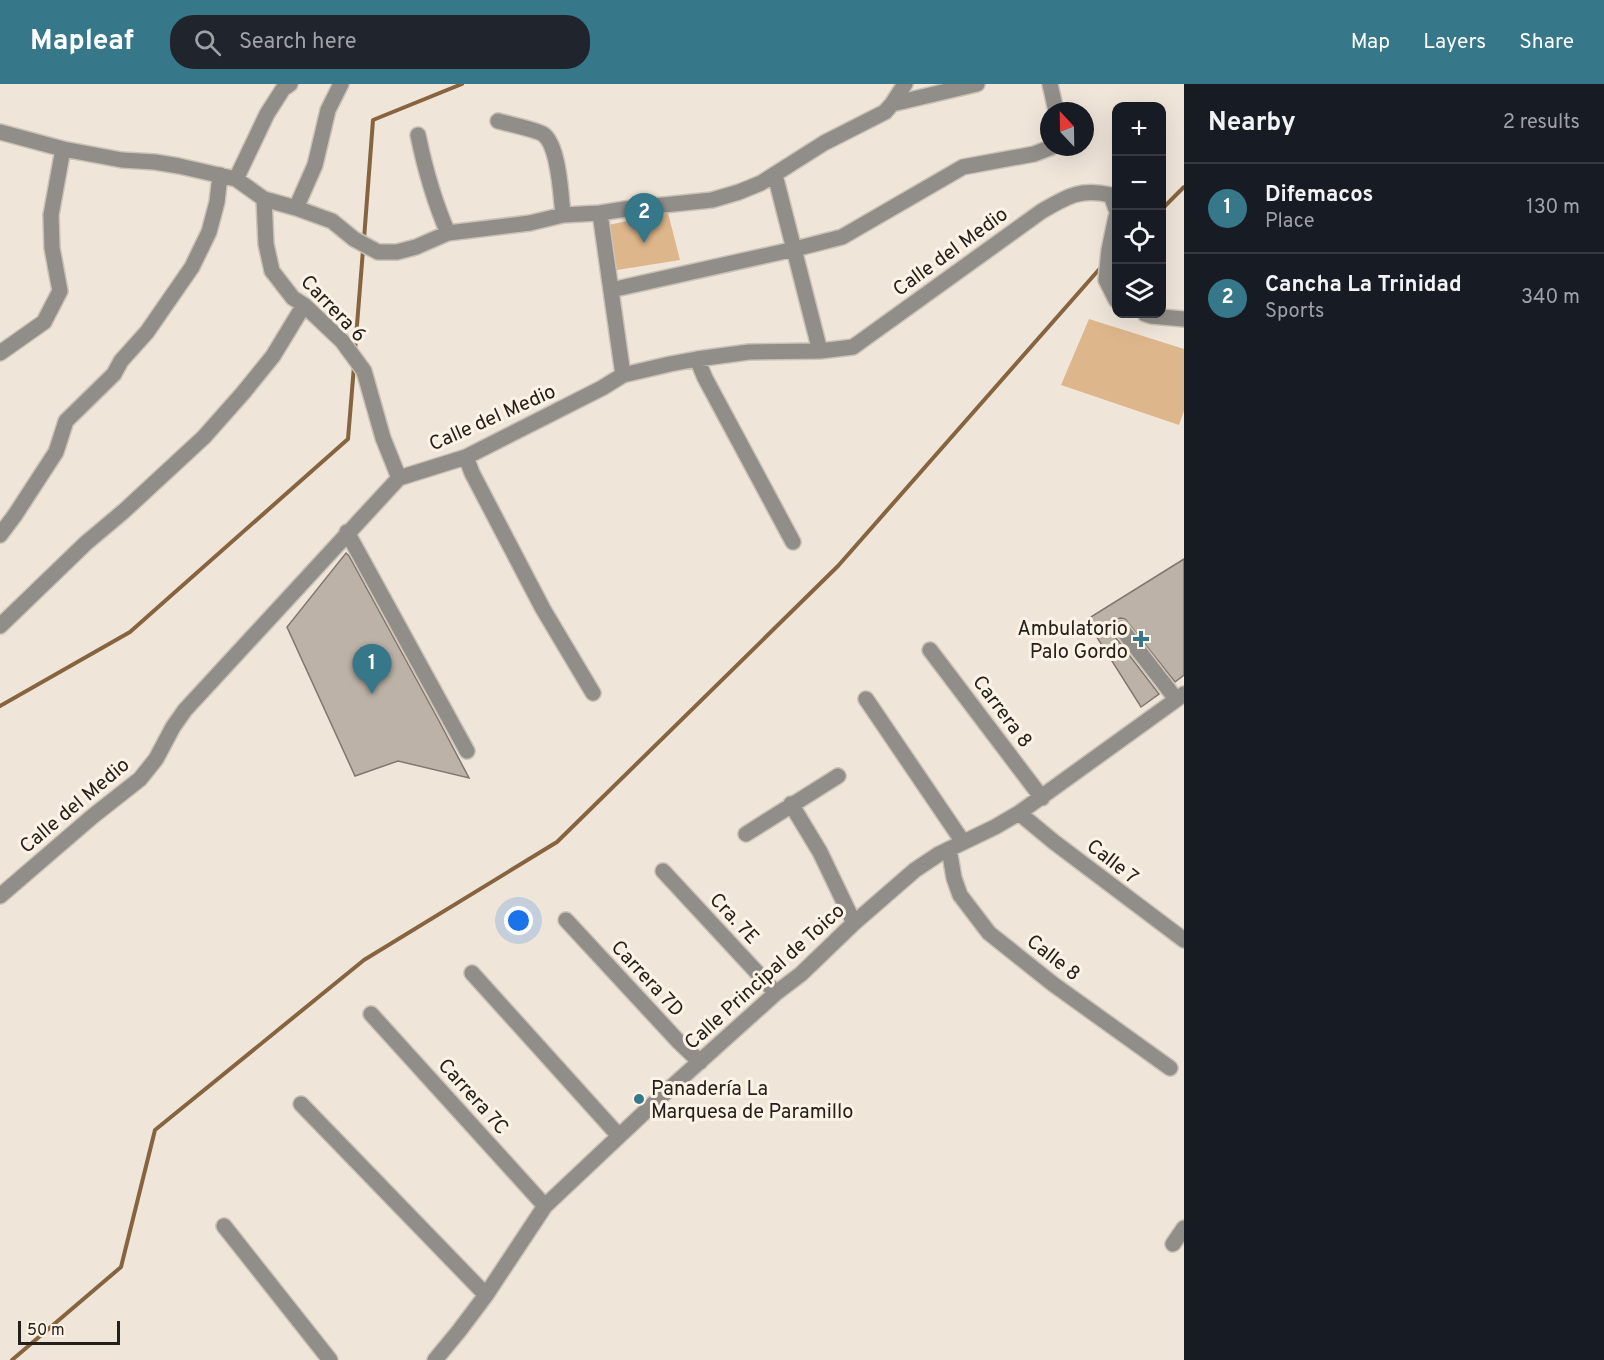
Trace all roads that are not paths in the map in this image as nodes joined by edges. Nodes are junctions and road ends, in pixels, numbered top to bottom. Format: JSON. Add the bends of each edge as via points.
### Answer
{"nodes":[{"id":1,"x":290,"y":84,"type":"edge"},
{"id":2,"x":341,"y":84,"type":"edge"},
{"id":3,"x":905,"y":84,"type":"edge"},
{"id":4,"x":977,"y":84,"type":"edge"},
{"id":5,"x":1050,"y":84,"type":"edge"},
{"id":6,"x":1054,"y":102,"type":"edge"},
{"id":7,"x":892,"y":104,"type":"junction"},
{"id":8,"x":498,"y":121,"type":"dead end"},
{"id":9,"x":0,"y":132,"type":"edge"},
{"id":10,"x":418,"y":135,"type":"dead end"},
{"id":11,"x":63,"y":149,"type":"junction"},
{"id":12,"x":1040,"y":152,"type":"edge"},
{"id":13,"x":220,"y":174,"type":"junction"},
{"id":14,"x":775,"y":175,"type":"junction"},
{"id":15,"x":236,"y":179,"type":"junction"},
{"id":16,"x":1112,"y":198,"type":"edge"},
{"id":17,"x":264,"y":200,"type":"junction"},
{"id":18,"x":296,"y":208,"type":"junction"},
{"id":19,"x":600,"y":213,"type":"junction"},
{"id":20,"x":563,"y":215,"type":"junction"},
{"id":21,"x":448,"y":233,"type":"junction"},
{"id":22,"x":1112,"y":236,"type":"edge"},
{"id":23,"x":795,"y":249,"type":"junction"},
{"id":24,"x":611,"y":290,"type":"junction"},
{"id":25,"x":1112,"y":292,"type":"edge"},
{"id":26,"x":303,"y":305,"type":"junction"},
{"id":27,"x":1166,"y":317,"type":"edge"},
{"id":28,"x":1184,"y":319,"type":"edge"},
{"id":29,"x":820,"y":351,"type":"junction"},
{"id":30,"x":0,"y":353,"type":"edge"},
{"id":31,"x":697,"y":359,"type":"junction"},
{"id":32,"x":623,"y":375,"type":"junction"},
{"id":33,"x":466,"y":457,"type":"junction"},
{"id":34,"x":399,"y":478,"type":"junction"},
{"id":35,"x":347,"y":532,"type":"junction"},
{"id":36,"x":0,"y":535,"type":"edge"},
{"id":37,"x":793,"y":542,"type":"dead end"},
{"id":38,"x":0,"y":626,"type":"edge"},
{"id":39,"x":1121,"y":628,"type":"dead end"},
{"id":40,"x":930,"y":650,"type":"dead end"},
{"id":41,"x":593,"y":693,"type":"dead end"},
{"id":42,"x":1180,"y":696,"type":"edge"},
{"id":43,"x":866,"y":699,"type":"dead end"},
{"id":44,"x":467,"y":751,"type":"dead end"},
{"id":45,"x":838,"y":776,"type":"dead end"},
{"id":46,"x":1042,"y":798,"type":"junction"},
{"id":47,"x":791,"y":804,"type":"junction"},
{"id":48,"x":1019,"y":813,"type":"junction"},
{"id":49,"x":746,"y":834,"type":"dead end"},
{"id":50,"x":956,"y":845,"type":"junction"},
{"id":51,"x":663,"y":871,"type":"dead end"},
{"id":52,"x":0,"y":896,"type":"edge"},
{"id":53,"x":566,"y":920,"type":"dead end"},
{"id":54,"x":854,"y":923,"type":"junction"},
{"id":55,"x":1184,"y":940,"type":"edge"},
{"id":56,"x":472,"y":973,"type":"dead end"},
{"id":57,"x":776,"y":993,"type":"junction"},
{"id":58,"x":371,"y":1014,"type":"dead end"},
{"id":59,"x":700,"y":1062,"type":"junction"},
{"id":60,"x":1170,"y":1068,"type":"dead end"},
{"id":61,"x":301,"y":1104,"type":"dead end"},
{"id":62,"x":619,"y":1136,"type":"junction"},
{"id":63,"x":545,"y":1206,"type":"junction"},
{"id":64,"x":224,"y":1226,"type":"dead end"},
{"id":65,"x":1184,"y":1228,"type":"edge"},
{"id":66,"x":1173,"y":1244,"type":"dead end"},
{"id":67,"x":486,"y":1294,"type":"junction"},
{"id":68,"x":330,"y":1360,"type":"edge"},
{"id":69,"x":435,"y":1360,"type":"edge"}],
"edges":[{"from":1,"to":15,"type":"street","via":[[267,114]]},
{"from":2,"to":18,"type":"street","via":[[328,110],[315,165]]},
{"from":3,"to":7,"type":"street"},
{"from":4,"to":7,"type":"street"},
{"from":5,"to":6,"type":"street"},
{"from":7,"to":14,"type":"street","via":[[885,112],[824,143]]},
{"from":8,"to":20,"type":"street","via":[[542,133],[550,141]]},
{"from":9,"to":11,"type":"street"},
{"from":10,"to":21,"type":"street"},
{"from":11,"to":13,"type":"street"},
{"from":11,"to":30,"type":"street","via":[[51,215],[60,291],[44,322]]},
{"from":12,"to":23,"type":"street","via":[[963,167],[842,237]]},
{"from":13,"to":15,"type":"street"},
{"from":13,"to":36,"type":"street","via":[[209,232],[192,267],[114,374],[66,421],[56,452]]},
{"from":14,"to":19,"type":"street","via":[[712,200]]},
{"from":14,"to":23,"type":"street"},
{"from":15,"to":17,"type":"street"},
{"from":16,"to":29,"type":"street","name":"Calle del Medio","via":[[1095,191],[1061,200],[853,347]]},
{"from":17,"to":18,"type":"street"},
{"from":17,"to":26,"type":"street","name":"Carrera 6","via":[[272,271]]},
{"from":18,"to":21,"type":"street","via":[[332,221],[378,252],[397,252]]},
{"from":19,"to":20,"type":"street"},
{"from":19,"to":24,"type":"street"},
{"from":20,"to":21,"type":"street"},
{"from":22,"to":25,"type":"street","via":[[1106,280]]},
{"from":23,"to":24,"type":"street"},
{"from":23,"to":29,"type":"street"},
{"from":24,"to":32,"type":"street"},
{"from":26,"to":34,"type":"street","name":"Carrera 6","via":[[342,341],[364,371]]},
{"from":26,"to":38,"type":"street","via":[[273,357],[204,437]]},
{"from":27,"to":28,"type":"street"},
{"from":29,"to":31,"type":"street","name":"Calle del Medio","via":[[749,352]]},
{"from":31,"to":32,"type":"street","name":"Calle del Medio"},
{"from":31,"to":37,"type":"street"},
{"from":32,"to":33,"type":"street","name":"Calle del Medio"},
{"from":33,"to":34,"type":"street","name":"Calle del Medio"},
{"from":33,"to":41,"type":"street","via":[[543,609]]},
{"from":34,"to":35,"type":"street","name":"Calle del Medio"},
{"from":35,"to":44,"type":"street"},
{"from":35,"to":52,"type":"street","name":"Calle del Medio","via":[[185,710],[140,779]]},
{"from":39,"to":42,"type":"street"},
{"from":40,"to":46,"type":"street","name":"Carrera 8"},
{"from":42,"to":46,"type":"street","name":"Calle Principal de Toico"},
{"from":43,"to":50,"type":"street","name":"Calle 8"},
{"from":45,"to":47,"type":"street"},
{"from":46,"to":48,"type":"street","name":"Calle Principal de Toico"},
{"from":47,"to":49,"type":"street"},
{"from":47,"to":54,"type":"street","via":[[820,852]]},
{"from":48,"to":50,"type":"street","name":"Calle Principal de Toico"},
{"from":48,"to":55,"type":"street","name":"Calle 7"},
{"from":50,"to":54,"type":"street","name":"Calle Principal de Toico","via":[[915,870]]},
{"from":50,"to":60,"type":"street","name":"Calle 8","via":[[954,878],[960,895],[989,933]]},
{"from":51,"to":57,"type":"street","name":"Cra. 7E"},
{"from":53,"to":59,"type":"street","name":"Carrera 7D"},
{"from":54,"to":57,"type":"street","name":"Calle Principal de Toico","via":[[801,975]]},
{"from":56,"to":62,"type":"street"},
{"from":57,"to":59,"type":"street","name":"Calle Principal de Toico"},
{"from":58,"to":63,"type":"street","name":"Carrera 7C"},
{"from":59,"to":62,"type":"street","name":"Calle Principal de Toico"},
{"from":61,"to":67,"type":"street"},
{"from":62,"to":63,"type":"street","name":"Calle Principal de Toico"},
{"from":63,"to":67,"type":"street","name":"Calle Principal de Toico"},
{"from":64,"to":68,"type":"street"},
{"from":65,"to":66,"type":"street"},
{"from":67,"to":69,"type":"street","name":"Calle Principal de Toico"}]}
